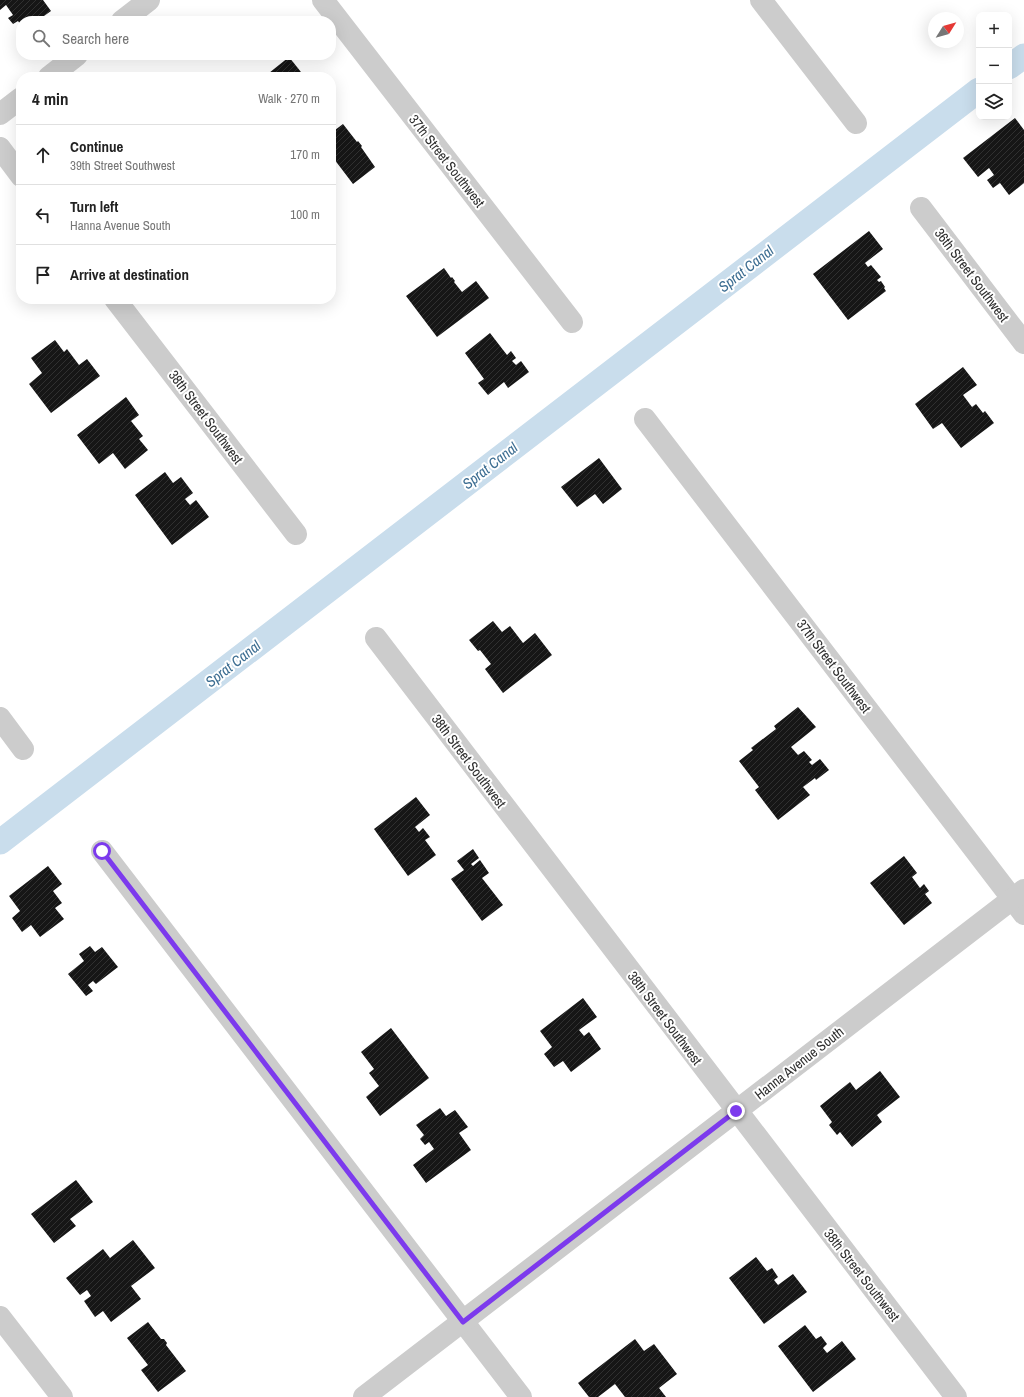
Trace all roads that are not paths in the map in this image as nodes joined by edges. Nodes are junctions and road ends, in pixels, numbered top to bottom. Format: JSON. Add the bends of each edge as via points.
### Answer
{"nodes":[{"id":1,"x":149,"y":0,"type":"edge"},
{"id":2,"x":323,"y":0,"type":"edge"},
{"id":3,"x":761,"y":0,"type":"edge"},
{"id":4,"x":128,"y":16,"type":"edge"},
{"id":5,"x":335,"y":16,"type":"edge"},
{"id":6,"x":336,"y":17,"type":"edge"},
{"id":7,"x":71,"y":60,"type":"edge"},
{"id":8,"x":55,"y":72,"type":"edge"},
{"id":9,"x":16,"y":102,"type":"edge"},
{"id":10,"x":0,"y":114,"type":"edge"},
{"id":11,"x":856,"y":123,"type":"dead end"},
{"id":12,"x":0,"y":148,"type":"edge"},
{"id":13,"x":16,"y":169,"type":"edge"},
{"id":14,"x":921,"y":208,"type":"dead end"},
{"id":15,"x":119,"y":304,"type":"edge"},
{"id":16,"x":572,"y":322,"type":"dead end"},
{"id":17,"x":1024,"y":343,"type":"edge"},
{"id":18,"x":645,"y":419,"type":"dead end"},
{"id":19,"x":296,"y":534,"type":"dead end"},
{"id":20,"x":376,"y":638,"type":"dead end"},
{"id":21,"x":0,"y":718,"type":"edge"},
{"id":22,"x":23,"y":749,"type":"dead end"},
{"id":23,"x":102,"y":851,"type":"dead end"},
{"id":24,"x":1020,"y":901,"type":"edge"},
{"id":25,"x":736,"y":1111,"type":"junction"},
{"id":26,"x":0,"y":1317,"type":"edge"},
{"id":27,"x":463,"y":1322,"type":"junction"},
{"id":28,"x":62,"y":1397,"type":"edge"},
{"id":29,"x":364,"y":1397,"type":"edge"},
{"id":30,"x":521,"y":1397,"type":"edge"},
{"id":31,"x":956,"y":1397,"type":"edge"}],
"edges":[{"from":1,"to":4,"type":"street"},
{"from":2,"to":5,"type":"street","name":"37th Street Southwest"},
{"from":3,"to":11,"type":"street"},
{"from":6,"to":16,"type":"street","name":"37th Street Southwest"},
{"from":7,"to":8,"type":"street"},
{"from":9,"to":10,"type":"street"},
{"from":12,"to":13,"type":"street"},
{"from":14,"to":17,"type":"street","name":"36th Street Southwest"},
{"from":15,"to":19,"type":"street","name":"38th Street Southwest"},
{"from":18,"to":24,"type":"street","name":"37th Street Southwest"},
{"from":20,"to":25,"type":"street","name":"38th Street Southwest"},
{"from":21,"to":22,"type":"street"},
{"from":23,"to":27,"type":"street"},
{"from":24,"to":25,"type":"street","name":"Hanna Avenue South"},
{"from":25,"to":27,"type":"street","name":"Hanna Avenue South"},
{"from":25,"to":31,"type":"street","name":"38th Street Southwest"},
{"from":26,"to":28,"type":"street"},
{"from":27,"to":29,"type":"street","name":"Hanna Avenue South"},
{"from":27,"to":30,"type":"street"}]}
